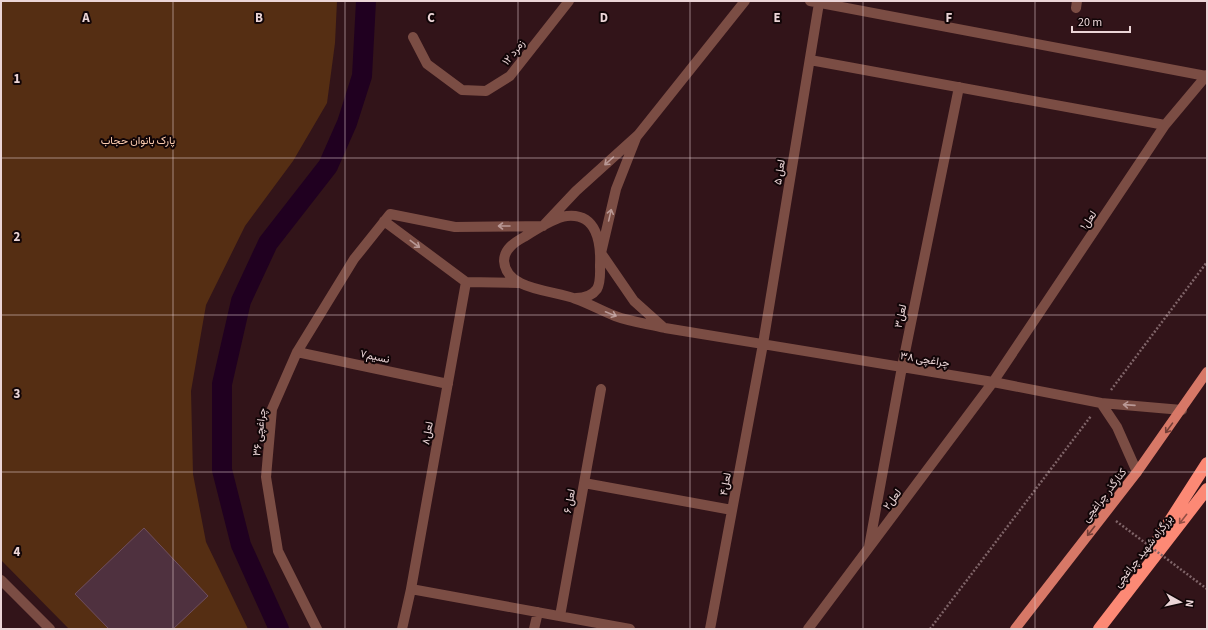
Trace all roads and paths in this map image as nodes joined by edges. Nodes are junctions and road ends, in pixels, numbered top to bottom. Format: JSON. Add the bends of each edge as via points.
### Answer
{"nodes":[{"id":1,"x":569,"y":1,"type":"edge"},
{"id":2,"x":745,"y":1,"type":"edge"},
{"id":3,"x":814,"y":2,"type":"edge"},
{"id":4,"x":413,"y":37,"type":"dead end"},
{"id":5,"x":810,"y":60,"type":"junction"},
{"id":6,"x":1207,"y":75,"type":"edge"},
{"id":7,"x":959,"y":88,"type":"junction"},
{"id":8,"x":1165,"y":125,"type":"junction"},
{"id":9,"x":638,"y":135,"type":"junction"},
{"id":10,"x":387,"y":217,"type":"junction"},
{"id":11,"x":543,"y":226,"type":"junction"},
{"id":12,"x":601,"y":253,"type":"junction"},
{"id":13,"x":1207,"y":262,"type":"edge"},
{"id":14,"x":466,"y":282,"type":"junction"},
{"id":15,"x":518,"y":283,"type":"junction"},
{"id":16,"x":576,"y":298,"type":"junction"},
{"id":17,"x":665,"y":328,"type":"junction"},
{"id":18,"x":763,"y":344,"type":"junction"},
{"id":19,"x":296,"y":352,"type":"junction"},
{"id":20,"x":902,"y":367,"type":"junction"},
{"id":21,"x":1207,"y":372,"type":"edge"},
{"id":22,"x":994,"y":382,"type":"junction"},
{"id":23,"x":448,"y":384,"type":"junction"},
{"id":24,"x":601,"y":389,"type":"dead end"},
{"id":25,"x":1101,"y":403,"type":"junction"},
{"id":26,"x":1182,"y":410,"type":"junction"},
{"id":27,"x":1207,"y":463,"type":"edge"},
{"id":28,"x":1138,"y":472,"type":"junction"},
{"id":29,"x":584,"y":483,"type":"junction"},
{"id":30,"x":1207,"y":489,"type":"edge"},
{"id":31,"x":732,"y":510,"type":"junction"},
{"id":32,"x":1116,"y":520,"type":"dead end"},
{"id":33,"x":868,"y":550,"type":"junction"},
{"id":34,"x":1,"y":580,"type":"edge"},
{"id":35,"x":411,"y":589,"type":"junction"},
{"id":36,"x":1207,"y":589,"type":"edge"},
{"id":37,"x":1116,"y":606,"type":"junction"},
{"id":38,"x":538,"y":612,"type":"junction"},
{"id":39,"x":560,"y":616,"type":"junction"},
{"id":40,"x":50,"y":629,"type":"edge"},
{"id":41,"x":317,"y":629,"type":"edge"},
{"id":42,"x":402,"y":629,"type":"edge"},
{"id":43,"x":534,"y":629,"type":"edge"},
{"id":44,"x":630,"y":629,"type":"edge"},
{"id":45,"x":710,"y":629,"type":"edge"},
{"id":46,"x":808,"y":629,"type":"edge"},
{"id":47,"x":930,"y":629,"type":"edge"},
{"id":48,"x":1015,"y":629,"type":"edge"},
{"id":49,"x":1099,"y":629,"type":"edge"}],
"edges":[{"from":1,"to":4,"type":"street","name":"زمرد ۱۲","via":[[510,76],[486,91],[462,90],[427,64]]},
{"from":2,"to":9,"type":"street"},
{"from":3,"to":5,"type":"street","name":"لعل ۵"},
{"from":3,"to":6,"type":"street"},
{"from":5,"to":7,"type":"street"},
{"from":5,"to":18,"type":"street","name":"لعل ۵"},
{"from":6,"to":8,"type":"street","name":"لعل۱"},
{"from":7,"to":8,"type":"street"},
{"from":7,"to":20,"type":"street","name":"لعل۳"},
{"from":8,"to":22,"type":"street","name":"لعل۱"},
{"from":9,"to":11,"type":"street","one_way":true,"via":[[576,191]]},
{"from":12,"to":9,"type":"street","one_way":true,"via":[[616,189]]},
{"from":11,"to":10,"type":"street","one_way":true,"via":[[455,227]]},
{"from":10,"to":14,"type":"street","one_way":true},
{"from":10,"to":19,"type":"street","name":"چراغچی ۳۶","via":[[354,259]]},
{"from":11,"to":12,"type":"street","via":[[566,216],[575,215],[584,219],[597,233]]},
{"from":11,"to":15,"type":"street","via":[[512,244],[507,251],[504,258],[507,273]]},
{"from":12,"to":16,"type":"street","via":[[597,288],[587,296]]},
{"from":12,"to":17,"type":"street","via":[[634,301]]},
{"from":13,"to":25,"type":"path"},
{"from":14,"to":15,"type":"street"},
{"from":14,"to":23,"type":"street","name":"لعل۸"},
{"from":15,"to":16,"type":"street"},
{"from":16,"to":17,"type":"street","name":"چراغچی ۳۸","one_way":true,"via":[[616,316]]},
{"from":17,"to":18,"type":"street","name":"چراغچی ۳۸"},
{"from":18,"to":20,"type":"street","name":"چراغچی ۳۸"},
{"from":18,"to":31,"type":"street","name":"لعل۴"},
{"from":19,"to":23,"type":"street","name":"نسیم۷"},
{"from":19,"to":41,"type":"street","name":"چراغچی ۳۶","via":[[272,409],[266,477],[278,551]]},
{"from":20,"to":22,"type":"street","name":"چراغچی ۳۸"},
{"from":20,"to":33,"type":"street","name":"لعل۳"},
{"from":21,"to":26,"type":"main road","name":"کنارگذر چراغچی"},
{"from":22,"to":25,"type":"street","name":"چراغچی ۳۸"},
{"from":22,"to":33,"type":"street","name":"لعل۲"},
{"from":23,"to":35,"type":"street","name":"لعل۸"},
{"from":24,"to":29,"type":"street","name":"لعل ۶"},
{"from":26,"to":25,"type":"street","name":"چراغچی ۳۸","one_way":true},
{"from":25,"to":28,"type":"street","via":[[1117,427]]},
{"from":25,"to":47,"type":"path"},
{"from":26,"to":28,"type":"main road","name":"کنارگذر چراغچی","one_way":true},
{"from":27,"to":37,"type":"highway"},
{"from":28,"to":48,"type":"main road","name":"کنارگذر چراغچی","one_way":true},
{"from":29,"to":31,"type":"street"},
{"from":29,"to":39,"type":"street","name":"لعل ۶"},
{"from":30,"to":37,"type":"highway","name":"بزرگراه شهید چراغچی","one_way":true},
{"from":31,"to":45,"type":"street","name":"لعل۴"},
{"from":32,"to":36,"type":"path","bridge":true},
{"from":33,"to":46,"type":"street","name":"لعل۲"},
{"from":34,"to":40,"type":"street"},
{"from":35,"to":38,"type":"street"},
{"from":35,"to":42,"type":"street","name":"لعل۸"},
{"from":37,"to":49,"type":"highway","name":"بزرگراه شهید چراغچی"},
{"from":38,"to":39,"type":"street"},
{"from":38,"to":43,"type":"street"},
{"from":39,"to":44,"type":"street"}]}
